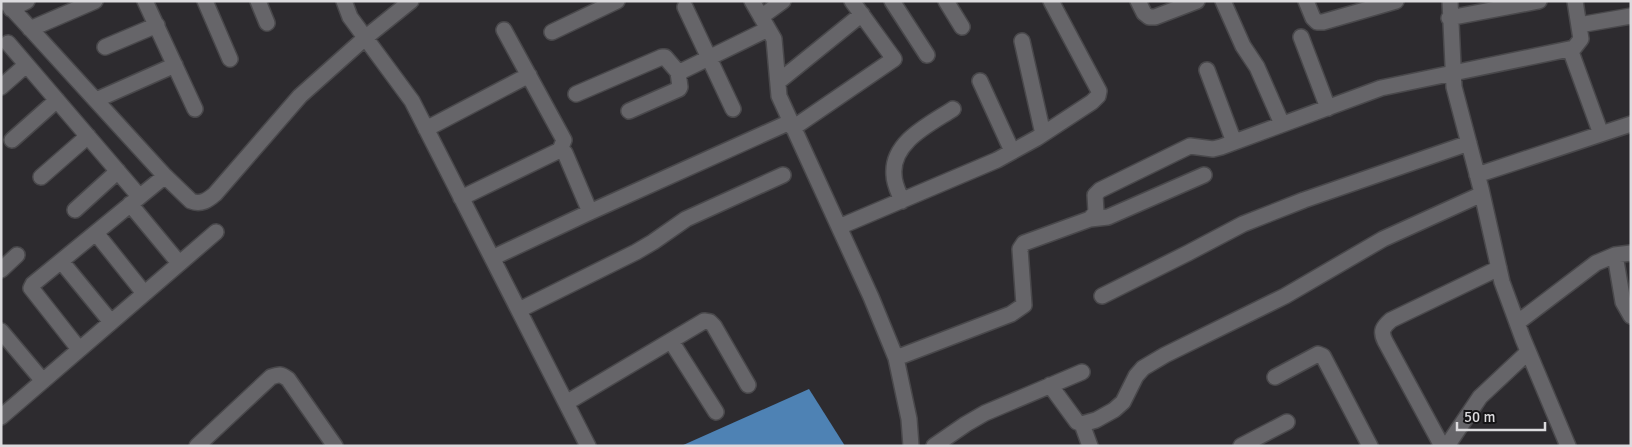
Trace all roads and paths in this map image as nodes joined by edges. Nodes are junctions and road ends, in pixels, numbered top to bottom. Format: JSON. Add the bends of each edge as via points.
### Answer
{"nodes":[{"id":1,"x":27,"y":1,"type":"edge"},
{"id":2,"x":95,"y":1,"type":"edge"},
{"id":3,"x":146,"y":1,"type":"edge"},
{"id":4,"x":205,"y":1,"type":"edge"},
{"id":5,"x":258,"y":1,"type":"edge"},
{"id":6,"x":344,"y":1,"type":"edge"},
{"id":7,"x":411,"y":1,"type":"edge"},
{"id":8,"x":617,"y":1,"type":"edge"},
{"id":9,"x":752,"y":1,"type":"edge"},
{"id":10,"x":783,"y":1,"type":"edge"},
{"id":11,"x":852,"y":1,"type":"edge"},
{"id":12,"x":892,"y":1,"type":"edge"},
{"id":13,"x":946,"y":1,"type":"edge"},
{"id":14,"x":1051,"y":1,"type":"edge"},
{"id":15,"x":1138,"y":1,"type":"edge"},
{"id":16,"x":1197,"y":1,"type":"edge"},
{"id":17,"x":1223,"y":1,"type":"edge"},
{"id":18,"x":1306,"y":1,"type":"edge"},
{"id":19,"x":1396,"y":1,"type":"edge"},
{"id":20,"x":1450,"y":1,"type":"edge"},
{"id":21,"x":1539,"y":1,"type":"edge"},
{"id":22,"x":1575,"y":1,"type":"edge"},
{"id":23,"x":8,"y":5,"type":"edge"},
{"id":24,"x":685,"y":7,"type":"dead end"},
{"id":25,"x":862,"y":14,"type":"junction"},
{"id":26,"x":1631,"y":16,"type":"edge"},
{"id":27,"x":1450,"y":18,"type":"junction"},
{"id":28,"x":267,"y":22,"type":"dead end"},
{"id":29,"x":765,"y":23,"type":"junction"},
{"id":30,"x":157,"y":25,"type":"junction"},
{"id":31,"x":1579,"y":25,"type":"junction"},
{"id":32,"x":962,"y":27,"type":"dead end"},
{"id":33,"x":30,"y":29,"type":"junction"},
{"id":34,"x":504,"y":30,"type":"dead end"},
{"id":35,"x":552,"y":32,"type":"dead end"},
{"id":36,"x":1301,"y":37,"type":"dead end"},
{"id":37,"x":365,"y":38,"type":"junction"},
{"id":38,"x":1022,"y":41,"type":"dead end"},
{"id":39,"x":8,"y":43,"type":"dead end"},
{"id":40,"x":105,"y":47,"type":"dead end"},
{"id":41,"x":1570,"y":49,"type":"junction"},
{"id":42,"x":927,"y":55,"type":"dead end"},
{"id":43,"x":709,"y":58,"type":"junction"},
{"id":44,"x":230,"y":59,"type":"dead end"},
{"id":45,"x":26,"y":65,"type":"junction"},
{"id":46,"x":175,"y":65,"type":"junction"},
{"id":47,"x":1207,"y":70,"type":"dead end"},
{"id":48,"x":678,"y":72,"type":"junction"},
{"id":49,"x":1453,"y":73,"type":"junction"},
{"id":50,"x":529,"y":75,"type":"junction"},
{"id":51,"x":980,"y":80,"type":"dead end"},
{"id":52,"x":778,"y":82,"type":"junction"},
{"id":53,"x":1,"y":87,"type":"edge"},
{"id":54,"x":576,"y":94,"type":"dead end"},
{"id":55,"x":57,"y":100,"type":"junction"},
{"id":56,"x":96,"y":100,"type":"junction"},
{"id":57,"x":1328,"y":108,"type":"junction"},
{"id":58,"x":196,"y":109,"type":"dead end"},
{"id":59,"x":733,"y":109,"type":"dead end"},
{"id":60,"x":953,"y":109,"type":"dead end"},
{"id":61,"x":628,"y":111,"type":"dead end"},
{"id":62,"x":1282,"y":124,"type":"junction"},
{"id":63,"x":1631,"y":124,"type":"edge"},
{"id":64,"x":791,"y":125,"type":"junction"},
{"id":65,"x":426,"y":129,"type":"junction"},
{"id":66,"x":1043,"y":134,"type":"junction"},
{"id":67,"x":1601,"y":134,"type":"junction"},
{"id":68,"x":88,"y":136,"type":"junction"},
{"id":69,"x":12,"y":140,"type":"dead end"},
{"id":70,"x":1234,"y":142,"type":"junction"},
{"id":71,"x":1469,"y":143,"type":"junction"},
{"id":72,"x":560,"y":150,"type":"junction"},
{"id":73,"x":1012,"y":152,"type":"junction"},
{"id":74,"x":118,"y":171,"type":"junction"},
{"id":75,"x":783,"y":174,"type":"dead end"},
{"id":76,"x":1204,"y":175,"type":"dead end"},
{"id":77,"x":1477,"y":175,"type":"junction"},
{"id":78,"x":165,"y":176,"type":"junction"},
{"id":79,"x":41,"y":177,"type":"dead end"},
{"id":80,"x":1482,"y":194,"type":"junction"},
{"id":81,"x":461,"y":198,"type":"junction"},
{"id":82,"x":135,"y":200,"type":"junction"},
{"id":83,"x":902,"y":201,"type":"junction"},
{"id":84,"x":75,"y":210,"type":"dead end"},
{"id":85,"x":590,"y":212,"type":"junction"},
{"id":86,"x":1090,"y":219,"type":"junction"},
{"id":87,"x":839,"y":227,"type":"junction"},
{"id":88,"x":216,"y":232,"type":"dead end"},
{"id":89,"x":96,"y":233,"type":"junction"},
{"id":90,"x":1631,"y":253,"type":"edge"},
{"id":91,"x":17,"y":255,"type":"dead end"},
{"id":92,"x":1615,"y":255,"type":"junction"},
{"id":93,"x":492,"y":258,"type":"junction"},
{"id":94,"x":61,"y":261,"type":"junction"},
{"id":95,"x":179,"y":263,"type":"junction"},
{"id":96,"x":1499,"y":268,"type":"junction"},
{"id":97,"x":1,"y":270,"type":"edge"},
{"id":98,"x":144,"y":293,"type":"junction"},
{"id":99,"x":1102,"y":296,"type":"dead end"},
{"id":100,"x":518,"y":310,"type":"junction"},
{"id":101,"x":1631,"y":316,"type":"edge"},
{"id":102,"x":111,"y":322,"type":"junction"},
{"id":103,"x":1517,"y":323,"type":"junction"},
{"id":104,"x":1,"y":331,"type":"edge"},
{"id":105,"x":671,"y":341,"type":"junction"},
{"id":106,"x":79,"y":349,"type":"junction"},
{"id":107,"x":1528,"y":352,"type":"junction"},
{"id":108,"x":896,"y":358,"type":"junction"},
{"id":109,"x":1082,"y":372,"type":"dead end"},
{"id":110,"x":1275,"y":377,"type":"dead end"},
{"id":111,"x":42,"y":381,"type":"junction"},
{"id":112,"x":748,"y":385,"type":"dead end"},
{"id":113,"x":1050,"y":385,"type":"junction"},
{"id":114,"x":566,"y":403,"type":"junction"},
{"id":115,"x":4,"y":408,"type":"edge"},
{"id":116,"x":716,"y":412,"type":"dead end"},
{"id":117,"x":1287,"y":422,"type":"dead end"},
{"id":118,"x":1082,"y":424,"type":"junction"},
{"id":119,"x":197,"y":446,"type":"edge"},
{"id":120,"x":335,"y":446,"type":"edge"},
{"id":121,"x":588,"y":446,"type":"edge"},
{"id":122,"x":910,"y":446,"type":"edge"},
{"id":123,"x":934,"y":446,"type":"edge"},
{"id":124,"x":1090,"y":446,"type":"edge"},
{"id":125,"x":1241,"y":446,"type":"edge"},
{"id":126,"x":1370,"y":446,"type":"edge"},
{"id":127,"x":1442,"y":446,"type":"edge"},
{"id":128,"x":1447,"y":446,"type":"edge"},
{"id":129,"x":1568,"y":446,"type":"edge"}],
"edges":[{"from":1,"to":23,"type":"street"},
{"from":2,"to":33,"type":"street"},
{"from":3,"to":30,"type":"street"},
{"from":4,"to":44,"type":"street"},
{"from":5,"to":28,"type":"street"},
{"from":6,"to":37,"type":"street","via":[[350,18]]},
{"from":7,"to":37,"type":"street"},
{"from":8,"to":35,"type":"street"},
{"from":9,"to":29,"type":"street"},
{"from":10,"to":29,"type":"street"},
{"from":11,"to":25,"type":"street"},
{"from":12,"to":42,"type":"street"},
{"from":13,"to":32,"type":"street"},
{"from":14,"to":66,"type":"street","via":[[1099,90],[1092,102]]},
{"from":15,"to":16,"type":"street","via":[[1149,17]]},
{"from":17,"to":62,"type":"street"},
{"from":18,"to":19,"type":"street","via":[[1317,22]]},
{"from":20,"to":27,"type":"street"},
{"from":21,"to":27,"type":"street"},
{"from":22,"to":31,"type":"street"},
{"from":23,"to":33,"type":"street"},
{"from":24,"to":43,"type":"street"},
{"from":25,"to":52,"type":"street"},
{"from":25,"to":64,"type":"street","via":[[894,59]]},
{"from":26,"to":31,"type":"street"},
{"from":27,"to":49,"type":"street"},
{"from":29,"to":43,"type":"street"},
{"from":29,"to":52,"type":"street","via":[[774,40]]},
{"from":30,"to":40,"type":"street"},
{"from":30,"to":46,"type":"street"},
{"from":31,"to":41,"type":"street","via":[[1581,39]]},
{"from":33,"to":56,"type":"street"},
{"from":34,"to":50,"type":"street"},
{"from":36,"to":57,"type":"street"},
{"from":37,"to":65,"type":"street","via":[[412,101]]},
{"from":37,"to":78,"type":"street","via":[[300,96],[209,199],[197,203],[191,201]]},
{"from":38,"to":66,"type":"street"},
{"from":39,"to":45,"type":"street"},
{"from":41,"to":49,"type":"street"},
{"from":41,"to":67,"type":"street"},
{"from":43,"to":48,"type":"street"},
{"from":43,"to":59,"type":"street"},
{"from":45,"to":53,"type":"street"},
{"from":45,"to":55,"type":"street"},
{"from":46,"to":56,"type":"street"},
{"from":46,"to":58,"type":"street"},
{"from":47,"to":70,"type":"street"},
{"from":48,"to":54,"type":"street","via":[[668,58],[662,57]]},
{"from":48,"to":61,"type":"street","via":[[679,88]]},
{"from":49,"to":57,"type":"street","via":[[1381,88]]},
{"from":49,"to":71,"type":"street"},
{"from":50,"to":65,"type":"street"},
{"from":50,"to":72,"type":"street","via":[[564,140]]},
{"from":51,"to":73,"type":"street"},
{"from":52,"to":64,"type":"street","via":[[779,96]]},
{"from":55,"to":68,"type":"street"},
{"from":55,"to":69,"type":"street"},
{"from":56,"to":78,"type":"street"},
{"from":57,"to":62,"type":"street"},
{"from":60,"to":83,"type":"street","via":[[902,146],[893,173]]},
{"from":62,"to":70,"type":"street"},
{"from":63,"to":67,"type":"street"},
{"from":64,"to":85,"type":"street"},
{"from":64,"to":87,"type":"street"},
{"from":65,"to":81,"type":"street"},
{"from":66,"to":73,"type":"street"},
{"from":67,"to":77,"type":"street"},
{"from":68,"to":74,"type":"street"},
{"from":68,"to":79,"type":"street"},
{"from":70,"to":86,"type":"street","via":[[1213,149],[1190,146],[1100,190],[1095,195],[1096,212]]},
{"from":71,"to":77,"type":"street"},
{"from":71,"to":99,"type":"street","via":[[1243,224]]},
{"from":72,"to":81,"type":"street"},
{"from":72,"to":85,"type":"street","via":[[565,153]]},
{"from":73,"to":83,"type":"street"},
{"from":74,"to":82,"type":"street"},
{"from":74,"to":84,"type":"street"},
{"from":75,"to":100,"type":"street","via":[[691,216],[636,252]]},
{"from":76,"to":86,"type":"street","via":[[1112,216]]},
{"from":77,"to":80,"type":"street"},
{"from":78,"to":82,"type":"street"},
{"from":80,"to":96,"type":"street"},
{"from":80,"to":118,"type":"street","via":[[1383,239],[1285,296],[1165,355],[1143,368],[1123,402],[1114,410]]},
{"from":81,"to":93,"type":"street"},
{"from":82,"to":89,"type":"street"},
{"from":82,"to":95,"type":"street"},
{"from":83,"to":87,"type":"street"},
{"from":85,"to":93,"type":"street"},
{"from":86,"to":108,"type":"street","via":[[1024,243],[1020,249],[1024,305],[1020,309]]},
{"from":87,"to":108,"type":"street"},
{"from":88,"to":95,"type":"street"},
{"from":89,"to":94,"type":"street"},
{"from":89,"to":98,"type":"street"},
{"from":90,"to":92,"type":"street"},
{"from":91,"to":97,"type":"street"},
{"from":92,"to":101,"type":"street","via":[[1623,302]]},
{"from":92,"to":103,"type":"street","via":[[1596,263]]},
{"from":93,"to":100,"type":"street"},
{"from":94,"to":102,"type":"street"},
{"from":94,"to":106,"type":"street","via":[[31,288]]},
{"from":95,"to":98,"type":"street"},
{"from":96,"to":103,"type":"street"},
{"from":96,"to":127,"type":"street","via":[[1390,320],[1383,328],[1385,341]]},
{"from":98,"to":102,"type":"street"},
{"from":100,"to":114,"type":"street"},
{"from":102,"to":106,"type":"street"},
{"from":103,"to":107,"type":"street"},
{"from":104,"to":111,"type":"street"},
{"from":105,"to":112,"type":"street","via":[[704,321],[710,322]]},
{"from":105,"to":114,"type":"street"},
{"from":105,"to":116,"type":"street"},
{"from":106,"to":111,"type":"street"},
{"from":107,"to":128,"type":"street","via":[[1480,397]]},
{"from":107,"to":129,"type":"street"},
{"from":108,"to":122,"type":"street","via":[[909,419]]},
{"from":109,"to":113,"type":"street"},
{"from":110,"to":126,"type":"street","via":[[1318,354],[1323,356]]},
{"from":111,"to":115,"type":"street"},
{"from":113,"to":118,"type":"street","via":[[1077,422]]},
{"from":113,"to":123,"type":"street","via":[[985,413]]},
{"from":114,"to":121,"type":"street"},
{"from":117,"to":125,"type":"street"},
{"from":118,"to":124,"type":"street"},
{"from":119,"to":120,"type":"street","via":[[271,377],[282,374]]}]}
